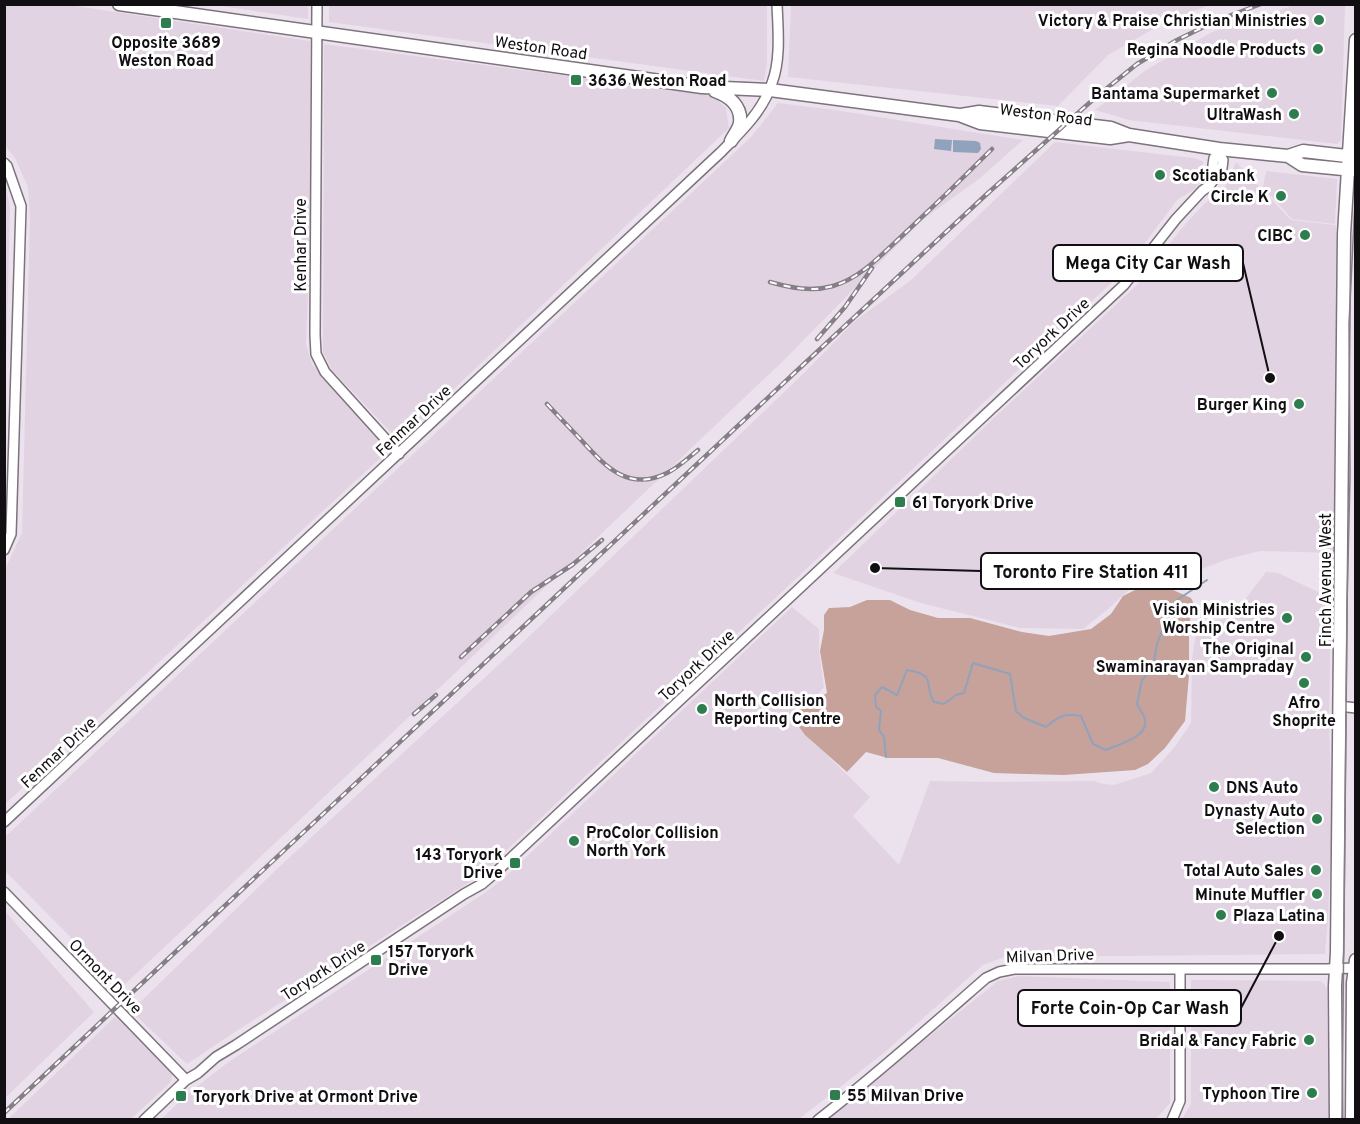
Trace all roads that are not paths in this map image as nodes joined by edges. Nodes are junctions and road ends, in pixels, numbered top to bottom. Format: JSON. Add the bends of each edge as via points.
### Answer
{"nodes":[{"id":1,"x":119,"y":4,"type":"edge"},
{"id":2,"x":317,"y":4,"type":"edge"},
{"id":3,"x":777,"y":4,"type":"edge"},
{"id":4,"x":317,"y":32,"type":"junction"},
{"id":5,"x":1356,"y":40,"type":"edge"},
{"id":6,"x":702,"y":87,"type":"junction"},
{"id":7,"x":770,"y":90,"type":"junction"},
{"id":8,"x":731,"y":141,"type":"junction"},
{"id":9,"x":1219,"y":151,"type":"junction"},
{"id":10,"x":1288,"y":156,"type":"junction"},
{"id":11,"x":1352,"y":156,"type":"edge"},
{"id":12,"x":4,"y":163,"type":"edge"},
{"id":13,"x":1351,"y":170,"type":"edge"},
{"id":14,"x":399,"y":454,"type":"junction"},
{"id":15,"x":4,"y":550,"type":"edge"},
{"id":16,"x":1339,"y":706,"type":"junction"},
{"id":17,"x":1356,"y":708,"type":"edge"},
{"id":18,"x":4,"y":822,"type":"edge"},
{"id":19,"x":4,"y":892,"type":"edge"},
{"id":20,"x":1356,"y":960,"type":"edge"},
{"id":21,"x":1355,"y":968,"type":"edge"},
{"id":22,"x":1180,"y":969,"type":"junction"},
{"id":23,"x":1336,"y":969,"type":"junction"},
{"id":24,"x":186,"y":1080,"type":"junction"},
{"id":25,"x":144,"y":1119,"type":"edge"},
{"id":26,"x":818,"y":1119,"type":"edge"},
{"id":27,"x":1172,"y":1119,"type":"edge"},
{"id":28,"x":1336,"y":1119,"type":"edge"},
{"id":29,"x":1352,"y":1119,"type":"edge"}],
"edges":[{"from":1,"to":4,"type":"main road","name":"Weston Road"},
{"from":2,"to":4,"type":"street","name":"Kenhar Drive"},
{"from":3,"to":7,"type":"street","name":"Fenmar Drive","via":[[778,49]]},
{"from":4,"to":6,"type":"main road","name":"Weston Road"},
{"from":4,"to":14,"type":"street","name":"Kenhar Drive","via":[[316,354],[325,372]]},
{"from":5,"to":11,"type":"main road","name":"Finch Avenue West"},
{"from":6,"to":7,"type":"main road","name":"Weston Road"},
{"from":6,"to":8,"type":"main road","via":[[726,95],[735,104],[740,122]]},
{"from":7,"to":8,"type":"street","name":"Fenmar Drive","via":[[749,124]]},
{"from":7,"to":9,"type":"main road","name":"Weston Road","via":[[959,115],[979,112],[1111,128],[1129,135]]},
{"from":8,"to":14,"type":"street","name":"Fenmar Drive"},
{"from":9,"to":10,"type":"main road","name":"Weston Road"},
{"from":9,"to":24,"type":"street","name":"Toryork Drive","via":[[1213,165],[1217,173],[1209,186],[1176,219],[1124,285],[496,873]]},
{"from":10,"to":11,"type":"main road","name":"Weston Road","via":[[1303,151]]},
{"from":10,"to":13,"type":"main road","name":"Weston Road","via":[[1302,165]]},
{"from":11,"to":13,"type":"main road","name":"Finch Avenue West"},
{"from":12,"to":15,"type":"street","via":[[21,206],[11,534]]},
{"from":13,"to":16,"type":"main road","name":"Finch Avenue West","via":[[1344,234]]},
{"from":14,"to":18,"type":"street","name":"Fenmar Drive"},
{"from":16,"to":17,"type":"street"},
{"from":16,"to":23,"type":"main road","name":"Finch Avenue West"},
{"from":19,"to":24,"type":"street","name":"Ormont Drive"},
{"from":20,"to":21,"type":"main road"},
{"from":21,"to":23,"type":"street","name":"Milvan Drive"},
{"from":21,"to":29,"type":"main road"},
{"from":22,"to":23,"type":"street","name":"Milvan Drive"},
{"from":22,"to":26,"type":"street","name":"Milvan Drive","via":[[999,972],[986,978]]},
{"from":22,"to":27,"type":"street","via":[[1180,1101]]},
{"from":23,"to":28,"type":"main road","name":"Finch Avenue West"},
{"from":24,"to":25,"type":"street","name":"Toryork Drive"}]}
